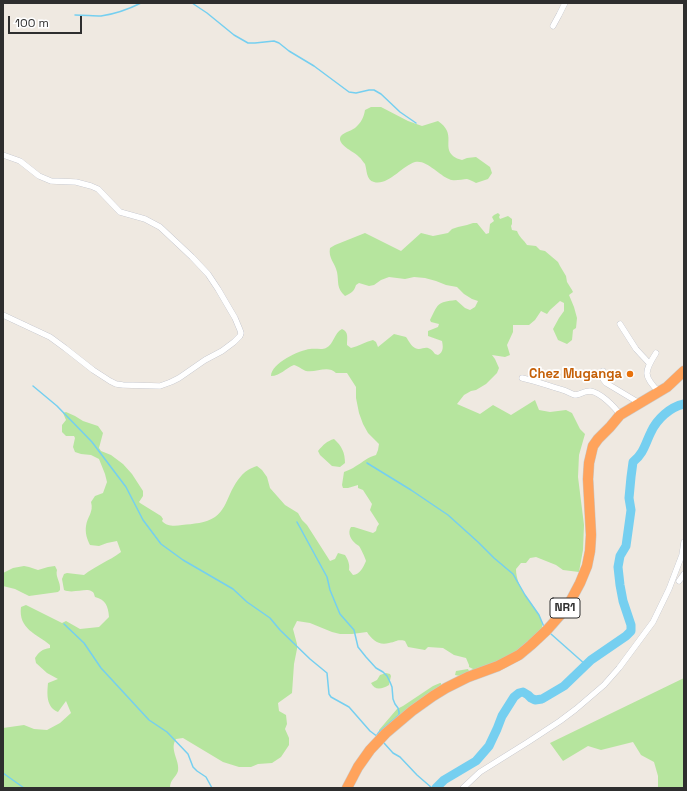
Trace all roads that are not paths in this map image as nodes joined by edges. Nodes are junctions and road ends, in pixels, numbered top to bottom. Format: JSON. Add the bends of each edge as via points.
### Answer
{"nodes":[{"id":1,"x":565,"y":3,"type":"edge"},
{"id":2,"x":553,"y":26,"type":"dead end"},
{"id":3,"x":3,"y":155,"type":"edge"},
{"id":4,"x":3,"y":315,"type":"edge"},
{"id":5,"x":620,"y":324,"type":"dead end"},
{"id":6,"x":656,"y":353,"type":"dead end"},
{"id":7,"x":649,"y":363,"type":"junction"},
{"id":8,"x":603,"y":370,"type":"dead end"},
{"id":9,"x":684,"y":371,"type":"edge"},
{"id":10,"x":522,"y":378,"type":"dead end"},
{"id":11,"x":659,"y":393,"type":"junction"},
{"id":12,"x":641,"y":404,"type":"junction"},
{"id":13,"x":620,"y":415,"type":"junction"},
{"id":14,"x":684,"y":542,"type":"edge"},
{"id":15,"x":684,"y":574,"type":"edge"},
{"id":16,"x":679,"y":581,"type":"dead end"},
{"id":17,"x":348,"y":788,"type":"edge"},
{"id":18,"x":463,"y":788,"type":"edge"}],
"edges":[{"from":1,"to":2,"type":"street"},
{"from":3,"to":4,"type":"street","via":[[51,181],[76,182],[98,189],[120,212],[145,219],[160,227],[208,274],[235,318],[241,333],[222,351],[171,382],[160,386],[122,385],[105,378],[50,337]]},
{"from":5,"to":7,"type":"street","via":[[636,349]]},
{"from":6,"to":7,"type":"street"},
{"from":7,"to":11,"type":"street","via":[[647,377]]},
{"from":8,"to":12,"type":"street","via":[[603,379],[606,383]]},
{"from":9,"to":11,"type":"highway","number":"NR1"},
{"from":10,"to":13,"type":"street","via":[[576,395],[589,391],[596,393],[608,401]]},
{"from":11,"to":12,"type":"highway","number":"NR1"},
{"from":12,"to":13,"type":"highway","number":"NR1"},
{"from":13,"to":17,"type":"highway","number":"NR1","via":[[598,439],[590,453],[590,551],[580,584],[562,613],[518,655],[446,688],[412,711],[370,750]]},
{"from":14,"to":18,"type":"street","via":[[682,555],[653,622],[614,674],[565,717],[480,772]]},
{"from":15,"to":16,"type":"street"}]}
